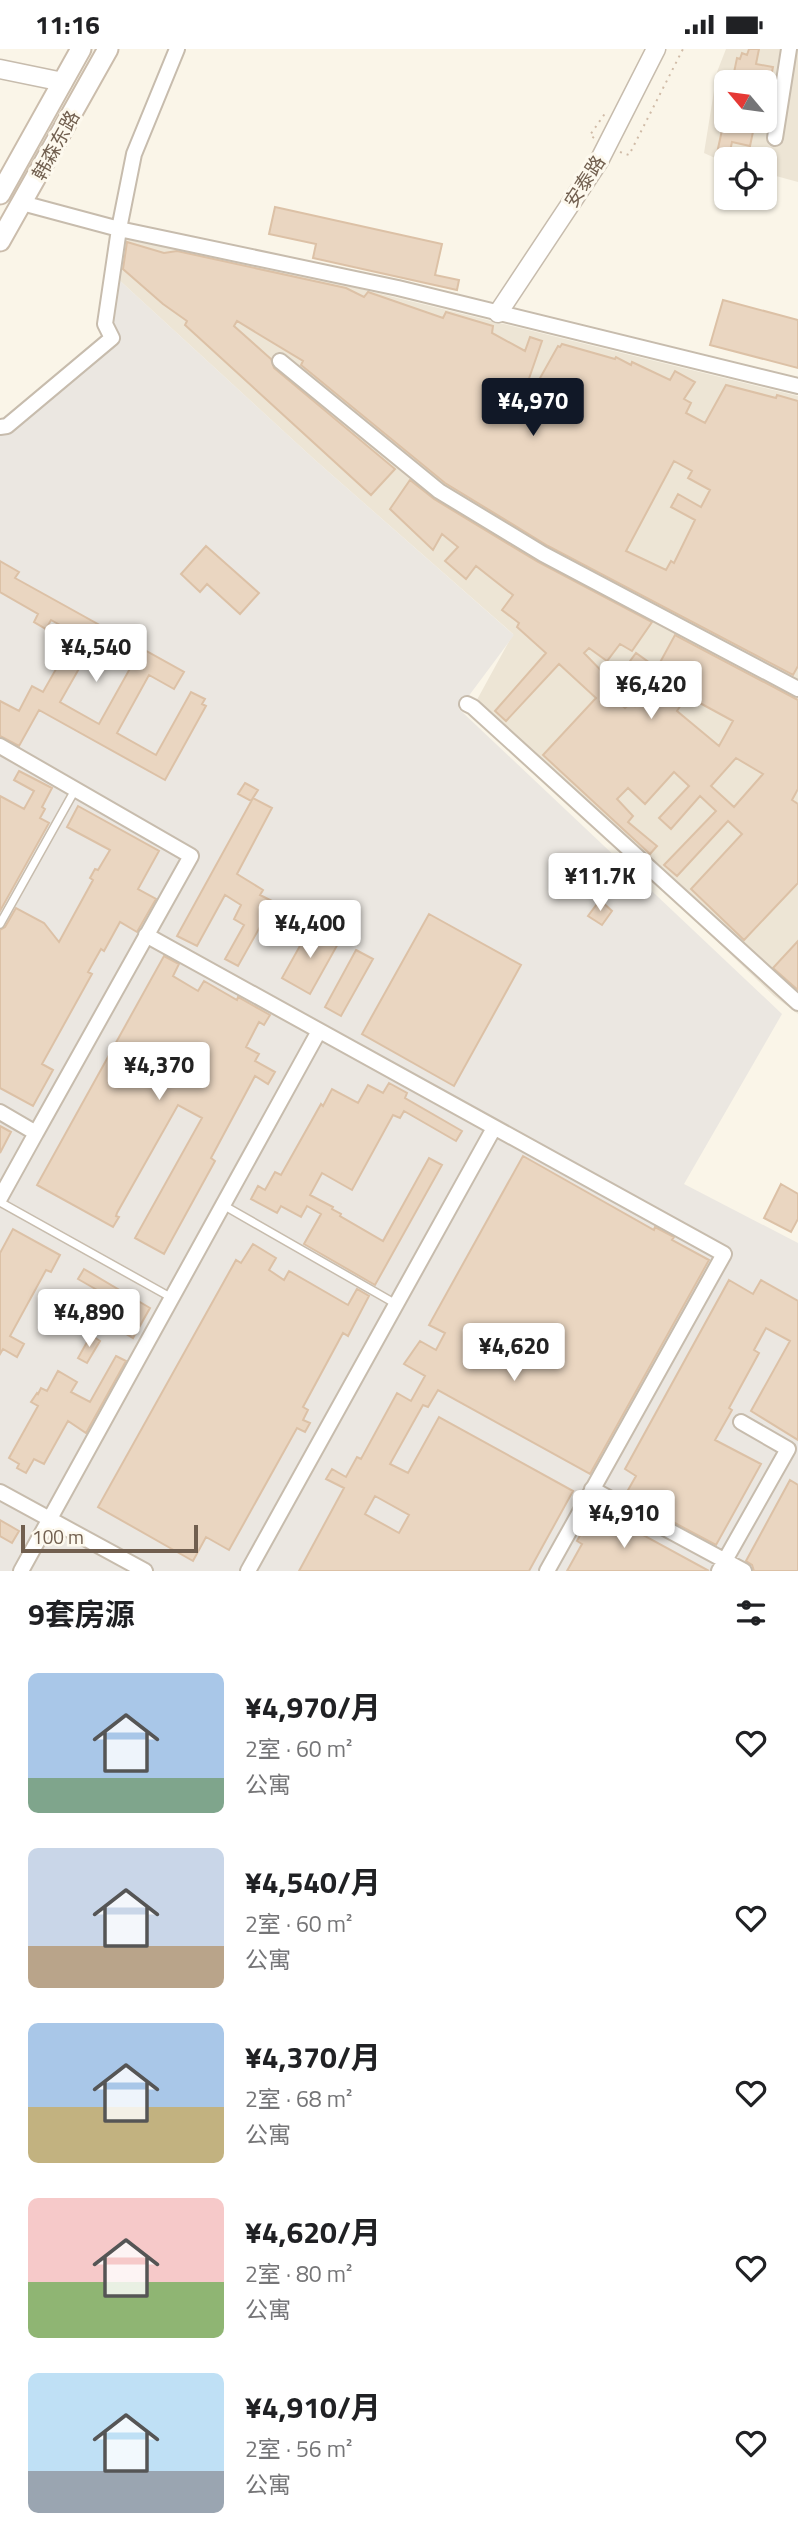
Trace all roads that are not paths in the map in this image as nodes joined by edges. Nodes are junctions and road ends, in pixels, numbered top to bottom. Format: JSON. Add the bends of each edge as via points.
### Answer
{"nodes":[{"id":1,"x":81,"y":49,"type":"edge"},
{"id":2,"x":108,"y":49,"type":"edge"},
{"id":3,"x":177,"y":49,"type":"edge"},
{"id":4,"x":656,"y":49,"type":"edge"},
{"id":5,"x":789,"y":49,"type":"edge"},
{"id":6,"x":0,"y":69,"type":"edge"},
{"id":7,"x":62,"y":82,"type":"junction"},
{"id":8,"x":775,"y":138,"type":"dead end"},
{"id":9,"x":0,"y":194,"type":"edge"},
{"id":10,"x":22,"y":203,"type":"junction"},
{"id":11,"x":119,"y":229,"type":"junction"},
{"id":12,"x":0,"y":241,"type":"edge"},
{"id":13,"x":499,"y":309,"type":"junction"},
{"id":14,"x":280,"y":361,"type":"dead end"},
{"id":15,"x":798,"y":386,"type":"edge"},
{"id":16,"x":0,"y":428,"type":"edge"},
{"id":17,"x":798,"y":689,"type":"edge"},
{"id":18,"x":467,"y":704,"type":"dead end"},
{"id":19,"x":0,"y":746,"type":"edge"},
{"id":20,"x":75,"y":789,"type":"junction"},
{"id":21,"x":0,"y":925,"type":"edge"},
{"id":22,"x":146,"y":935,"type":"junction"},
{"id":23,"x":798,"y":1003,"type":"edge"},
{"id":24,"x":319,"y":1031,"type":"junction"},
{"id":25,"x":0,"y":1112,"type":"edge"},
{"id":26,"x":494,"y":1128,"type":"junction"},
{"id":27,"x":36,"y":1133,"type":"junction"},
{"id":28,"x":0,"y":1200,"type":"edge"},
{"id":29,"x":223,"y":1205,"type":"junction"},
{"id":30,"x":172,"y":1298,"type":"junction"},
{"id":31,"x":396,"y":1304,"type":"junction"},
{"id":32,"x":741,"y":1422,"type":"dead end"},
{"id":33,"x":592,"y":1489,"type":"junction"},
{"id":34,"x":0,"y":1492,"type":"edge"},
{"id":35,"x":50,"y":1519,"type":"junction"},
{"id":36,"x":722,"y":1566,"type":"edge"},
{"id":37,"x":21,"y":1571,"type":"edge"},
{"id":38,"x":145,"y":1571,"type":"edge"},
{"id":39,"x":248,"y":1571,"type":"edge"},
{"id":40,"x":547,"y":1571,"type":"edge"},
{"id":41,"x":744,"y":1571,"type":"edge"}],
"edges":[{"from":1,"to":7,"type":"main road","name":"韩森东路"},
{"from":2,"to":10,"type":"main road","name":"韩森东路"},
{"from":3,"to":11,"type":"street","via":[[134,154]]},
{"from":4,"to":13,"type":"street","name":"安泰路","via":[[605,148]]},
{"from":5,"to":8,"type":"street"},
{"from":6,"to":7,"type":"street"},
{"from":7,"to":9,"type":"main road","name":"韩森东路"},
{"from":10,"to":11,"type":"street"},
{"from":10,"to":12,"type":"main road","name":"韩森东路"},
{"from":11,"to":13,"type":"street"},
{"from":11,"to":16,"type":"street","via":[[105,324],[113,338]]},
{"from":13,"to":15,"type":"street"},
{"from":14,"to":17,"type":"street","via":[[439,491],[543,554]]},
{"from":18,"to":23,"type":"street"},
{"from":19,"to":20,"type":"street"},
{"from":20,"to":21,"type":"lane"},
{"from":20,"to":22,"type":"street","via":[[191,856]]},
{"from":22,"to":24,"type":"street"},
{"from":22,"to":27,"type":"street"},
{"from":24,"to":26,"type":"street"},
{"from":24,"to":29,"type":"street"},
{"from":25,"to":27,"type":"street"},
{"from":26,"to":31,"type":"street"},
{"from":26,"to":33,"type":"street","via":[[724,1254]]},
{"from":27,"to":28,"type":"street"},
{"from":28,"to":30,"type":"lane"},
{"from":29,"to":30,"type":"street"},
{"from":29,"to":31,"type":"lane"},
{"from":30,"to":35,"type":"street"},
{"from":31,"to":39,"type":"street"},
{"from":32,"to":36,"type":"street","via":[[788,1449]]},
{"from":33,"to":36,"type":"street"},
{"from":33,"to":40,"type":"street"},
{"from":34,"to":35,"type":"street"},
{"from":35,"to":37,"type":"street"},
{"from":35,"to":38,"type":"street"},
{"from":36,"to":41,"type":"street"}]}
